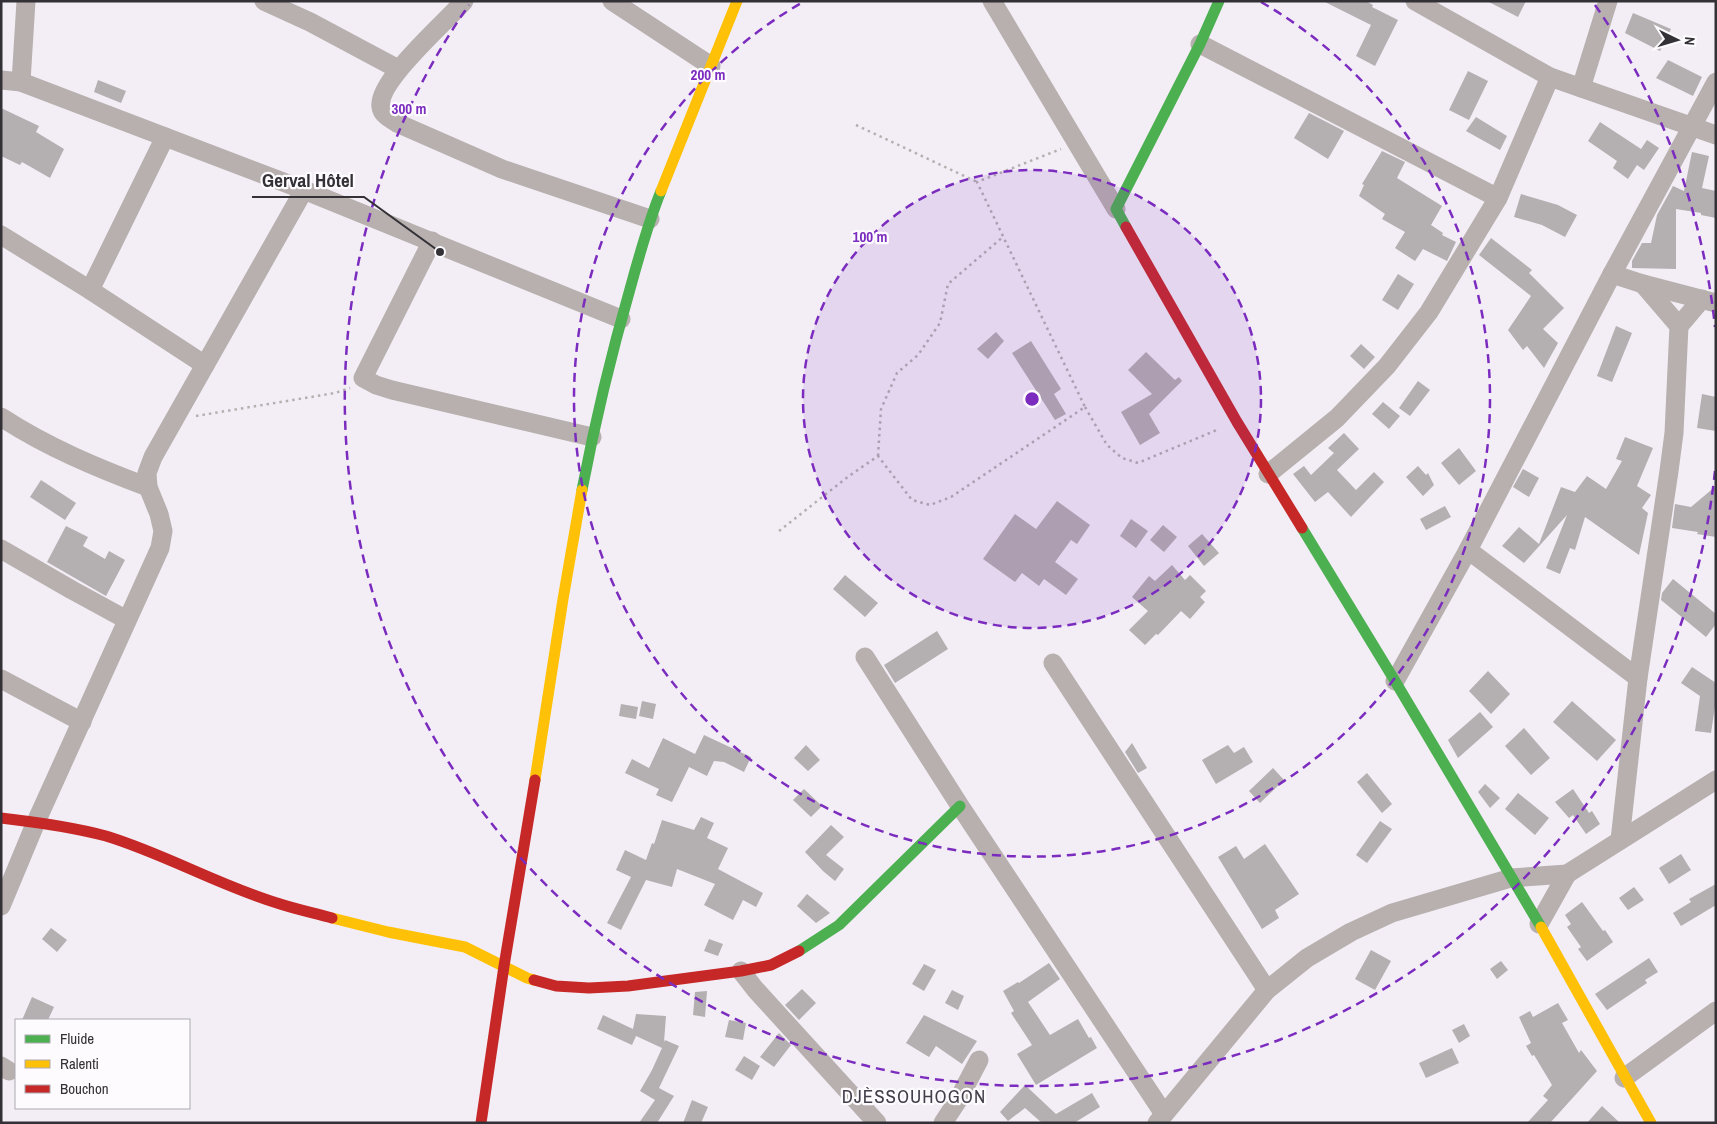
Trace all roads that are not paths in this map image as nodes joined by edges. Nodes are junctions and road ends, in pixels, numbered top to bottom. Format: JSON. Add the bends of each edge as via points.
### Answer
{"nodes":[{"id":1,"x":26,"y":1,"type":"edge"},
{"id":2,"x":264,"y":1,"type":"edge"},
{"id":3,"x":612,"y":1,"type":"edge"},
{"id":4,"x":737,"y":1,"type":"edge"},
{"id":5,"x":992,"y":1,"type":"edge"},
{"id":6,"x":1219,"y":1,"type":"edge"},
{"id":7,"x":1415,"y":1,"type":"edge"},
{"id":8,"x":1608,"y":1,"type":"edge"},
{"id":9,"x":454,"y":5,"type":"edge"},
{"id":10,"x":1200,"y":44,"type":"junction"},
{"id":11,"x":711,"y":66,"type":"junction"},
{"id":12,"x":398,"y":69,"type":"junction"},
{"id":13,"x":1550,"y":77,"type":"junction"},
{"id":14,"x":1,"y":80,"type":"edge"},
{"id":15,"x":20,"y":82,"type":"junction"},
{"id":16,"x":1716,"y":82,"type":"edge"},
{"id":17,"x":1581,"y":88,"type":"junction"},
{"id":18,"x":1690,"y":127,"type":"junction"},
{"id":19,"x":1716,"y":135,"type":"edge"},
{"id":20,"x":165,"y":137,"type":"junction"},
{"id":21,"x":304,"y":190,"type":"junction"},
{"id":22,"x":1498,"y":198,"type":"junction"},
{"id":23,"x":1116,"y":209,"type":"junction"},
{"id":24,"x":650,"y":219,"type":"junction"},
{"id":25,"x":1,"y":235,"type":"edge"},
{"id":26,"x":432,"y":241,"type":"junction"},
{"id":27,"x":1612,"y":274,"type":"junction"},
{"id":28,"x":1643,"y":284,"type":"junction"},
{"id":29,"x":90,"y":290,"type":"junction"},
{"id":30,"x":1709,"y":301,"type":"edge"},
{"id":31,"x":621,"y":319,"type":"junction"},
{"id":32,"x":1679,"y":326,"type":"junction"},
{"id":33,"x":205,"y":364,"type":"junction"},
{"id":34,"x":1,"y":417,"type":"edge"},
{"id":35,"x":592,"y":436,"type":"junction"},
{"id":36,"x":1268,"y":474,"type":"junction"},
{"id":37,"x":148,"y":487,"type":"junction"},
{"id":38,"x":1,"y":548,"type":"edge"},
{"id":39,"x":1468,"y":550,"type":"junction"},
{"id":40,"x":127,"y":620,"type":"junction"},
{"id":41,"x":865,"y":657,"type":"dead end"},
{"id":42,"x":1053,"y":662,"type":"dead end"},
{"id":43,"x":1638,"y":678,"type":"junction"},
{"id":44,"x":1,"y":679,"type":"edge"},
{"id":45,"x":1395,"y":681,"type":"junction"},
{"id":46,"x":82,"y":722,"type":"junction"},
{"id":47,"x":1716,"y":780,"type":"edge"},
{"id":48,"x":960,"y":806,"type":"junction"},
{"id":49,"x":1,"y":818,"type":"edge"},
{"id":50,"x":36,"y":822,"type":"junction"},
{"id":51,"x":1620,"y":840,"type":"junction"},
{"id":52,"x":1567,"y":874,"type":"junction"},
{"id":53,"x":1511,"y":878,"type":"junction"},
{"id":54,"x":1,"y":906,"type":"edge"},
{"id":55,"x":1539,"y":924,"type":"junction"},
{"id":56,"x":504,"y":966,"type":"junction"},
{"id":57,"x":741,"y":971,"type":"junction"},
{"id":58,"x":1266,"y":990,"type":"junction"},
{"id":59,"x":1716,"y":1011,"type":"edge"},
{"id":60,"x":979,"y":1060,"type":"dead end"},
{"id":61,"x":1624,"y":1078,"type":"junction"},
{"id":62,"x":1160,"y":1119,"type":"edge"},
{"id":63,"x":481,"y":1123,"type":"edge"},
{"id":64,"x":877,"y":1123,"type":"edge"},
{"id":65,"x":943,"y":1123,"type":"edge"},
{"id":66,"x":1651,"y":1123,"type":"edge"}],
"edges":[{"from":1,"to":15,"type":"street"},
{"from":2,"to":12,"type":"street"},
{"from":3,"to":11,"type":"street"},
{"from":4,"to":11,"type":"street"},
{"from":5,"to":23,"type":"street"},
{"from":6,"to":10,"type":"street"},
{"from":7,"to":13,"type":"street"},
{"from":8,"to":17,"type":"street"},
{"from":9,"to":12,"type":"street"},
{"from":10,"to":22,"type":"street"},
{"from":10,"to":23,"type":"street"},
{"from":11,"to":24,"type":"street"},
{"from":12,"to":24,"type":"street","via":[[384,92],[380,108],[397,123],[502,169]]},
{"from":13,"to":17,"type":"street"},
{"from":13,"to":22,"type":"street"},
{"from":14,"to":15,"type":"street"},
{"from":15,"to":20,"type":"street"},
{"from":16,"to":18,"type":"street"},
{"from":17,"to":18,"type":"street"},
{"from":18,"to":19,"type":"street"},
{"from":18,"to":27,"type":"street"},
{"from":20,"to":21,"type":"street"},
{"from":20,"to":29,"type":"street"},
{"from":21,"to":26,"type":"street"},
{"from":21,"to":33,"type":"street"},
{"from":22,"to":36,"type":"street","via":[[1429,312],[1387,366],[1337,418]]},
{"from":23,"to":36,"type":"street"},
{"from":24,"to":31,"type":"street"},
{"from":25,"to":29,"type":"street"},
{"from":26,"to":31,"type":"street"},
{"from":26,"to":35,"type":"street","via":[[363,378],[392,390]]},
{"from":27,"to":28,"type":"street"},
{"from":27,"to":39,"type":"street"},
{"from":28,"to":30,"type":"street"},
{"from":28,"to":32,"type":"street"},
{"from":29,"to":33,"type":"street"},
{"from":30,"to":32,"type":"street"},
{"from":31,"to":35,"type":"street"},
{"from":32,"to":43,"type":"street","via":[[1674,433]]},
{"from":33,"to":37,"type":"street","via":[[153,457],[147,473]]},
{"from":34,"to":37,"type":"street","via":[[65,453]]},
{"from":35,"to":56,"type":"street"},
{"from":36,"to":45,"type":"street"},
{"from":37,"to":40,"type":"street","via":[[164,531],[160,548]]},
{"from":38,"to":40,"type":"street"},
{"from":39,"to":43,"type":"street"},
{"from":39,"to":45,"type":"street"},
{"from":40,"to":46,"type":"street"},
{"from":41,"to":48,"type":"street"},
{"from":42,"to":58,"type":"street"},
{"from":43,"to":51,"type":"street"},
{"from":44,"to":46,"type":"street"},
{"from":45,"to":53,"type":"street"},
{"from":46,"to":50,"type":"street"},
{"from":47,"to":51,"type":"street"},
{"from":48,"to":57,"type":"street","via":[[840,925],[783,960]]},
{"from":48,"to":62,"type":"street"},
{"from":49,"to":50,"type":"street"},
{"from":50,"to":54,"type":"street"},
{"from":50,"to":56,"type":"street","via":[[105,836],[276,903],[388,932],[465,947]]},
{"from":51,"to":52,"type":"street"},
{"from":52,"to":53,"type":"street"},
{"from":52,"to":55,"type":"street"},
{"from":53,"to":55,"type":"street"},
{"from":53,"to":58,"type":"street","via":[[1392,913],[1307,958]]},
{"from":55,"to":61,"type":"street"},
{"from":56,"to":57,"type":"street","via":[[527,978],[556,986],[589,988]]},
{"from":56,"to":63,"type":"street"},
{"from":57,"to":64,"type":"street"},
{"from":58,"to":62,"type":"street"},
{"from":59,"to":61,"type":"street"},
{"from":60,"to":65,"type":"street"},
{"from":61,"to":66,"type":"street"}]}
